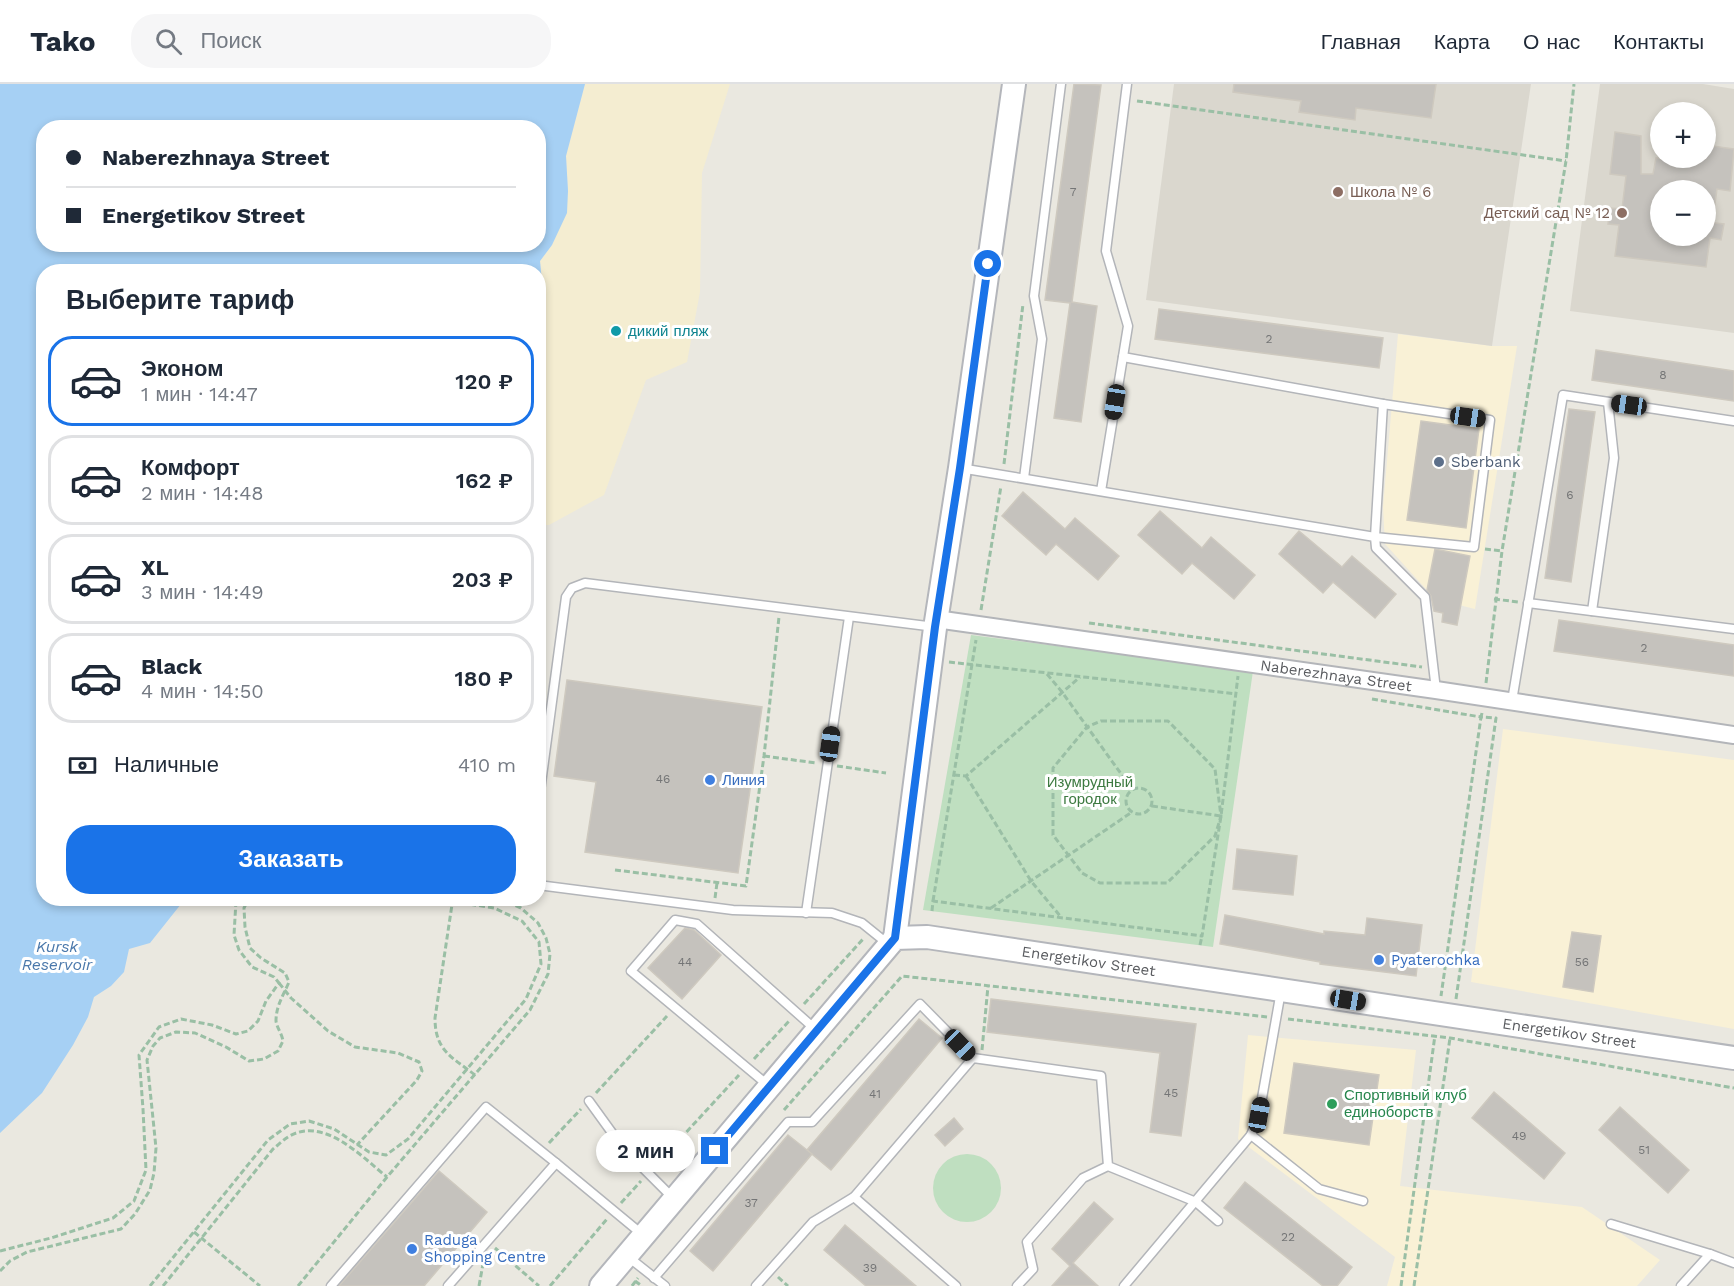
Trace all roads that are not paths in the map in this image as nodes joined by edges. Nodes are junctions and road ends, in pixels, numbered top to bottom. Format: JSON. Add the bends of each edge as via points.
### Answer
{"nodes":[{"id":1,"x":1014,"y":84,"type":"edge"},
{"id":2,"x":1061,"y":84,"type":"edge"},
{"id":3,"x":1127,"y":84,"type":"edge"},
{"id":4,"x":1123,"y":357,"type":"junction"},
{"id":5,"x":1608,"y":402,"type":"junction"},
{"id":6,"x":1383,"y":404,"type":"junction"},
{"id":7,"x":1734,"y":421,"type":"edge"},
{"id":8,"x":960,"y":468,"type":"junction"},
{"id":9,"x":1024,"y":478,"type":"junction"},
{"id":10,"x":1101,"y":491,"type":"junction"},
{"id":11,"x":1375,"y":537,"type":"junction"},
{"id":12,"x":1528,"y":603,"type":"junction"},
{"id":13,"x":1592,"y":611,"type":"junction"},
{"id":14,"x":849,"y":617,"type":"junction"},
{"id":15,"x":936,"y":623,"type":"junction"},
{"id":16,"x":1734,"y":629,"type":"edge"},
{"id":17,"x":1436,"y":690,"type":"junction"},
{"id":18,"x":1512,"y":701,"type":"junction"},
{"id":19,"x":1734,"y":735,"type":"edge"},
{"id":20,"x":546,"y":746,"type":"edge"},
{"id":21,"x":546,"y":886,"type":"edge"},
{"id":22,"x":806,"y":912,"type":"junction"},
{"id":23,"x":892,"y":941,"type":"junction"},
{"id":24,"x":1281,"y":990,"type":"junction"},
{"id":25,"x":816,"y":1030,"type":"junction"},
{"id":26,"x":1734,"y":1058,"type":"edge"},
{"id":27,"x":977,"y":1059,"type":"junction"},
{"id":28,"x":769,"y":1086,"type":"junction"},
{"id":29,"x":589,"y":1101,"type":"road end"},
{"id":30,"x":1251,"y":1135,"type":"junction"},
{"id":31,"x":556,"y":1163,"type":"junction"},
{"id":32,"x":1108,"y":1166,"type":"junction"},
{"id":33,"x":854,"y":1197,"type":"junction"},
{"id":34,"x":674,"y":1199,"type":"junction"},
{"id":35,"x":1363,"y":1201,"type":"dead end"},
{"id":36,"x":1196,"y":1202,"type":"junction"},
{"id":37,"x":1218,"y":1221,"type":"dead end"},
{"id":38,"x":1611,"y":1224,"type":"dead end"},
{"id":39,"x":643,"y":1235,"type":"junction"},
{"id":40,"x":1710,"y":1254,"type":"junction"},
{"id":41,"x":627,"y":1255,"type":"junction"},
{"id":42,"x":1734,"y":1263,"type":"edge"},
{"id":43,"x":654,"y":1278,"type":"junction"},
{"id":44,"x":332,"y":1286,"type":"edge"},
{"id":45,"x":448,"y":1286,"type":"edge"},
{"id":46,"x":601,"y":1286,"type":"edge"},
{"id":47,"x":664,"y":1286,"type":"edge"},
{"id":48,"x":756,"y":1286,"type":"edge"},
{"id":49,"x":956,"y":1286,"type":"edge"},
{"id":50,"x":1017,"y":1286,"type":"edge"},
{"id":51,"x":1124,"y":1286,"type":"edge"},
{"id":52,"x":1681,"y":1286,"type":"edge"}],
"edges":[{"from":1,"to":8,"type":"main road"},
{"from":2,"to":9,"type":"lane","via":[[1034,296],[1042,339]]},
{"from":3,"to":4,"type":"lane","via":[[1106,251],[1128,326]]},
{"from":4,"to":6,"type":"lane"},
{"from":4,"to":10,"type":"lane"},
{"from":5,"to":7,"type":"lane"},
{"from":5,"to":12,"type":"lane","via":[[1563,395]]},
{"from":5,"to":13,"type":"lane","via":[[1614,458]]},
{"from":6,"to":11,"type":"lane"},
{"from":6,"to":11,"type":"lane","via":[[1490,420],[1474,547]]},
{"from":8,"to":9,"type":"lane"},
{"from":8,"to":15,"type":"main road"},
{"from":9,"to":10,"type":"lane"},
{"from":10,"to":11,"type":"lane"},
{"from":11,"to":17,"type":"lane","via":[[1376,548],[1425,597]]},
{"from":12,"to":13,"type":"lane"},
{"from":12,"to":18,"type":"lane"},
{"from":13,"to":16,"type":"lane"},
{"from":14,"to":15,"type":"lane"},
{"from":14,"to":20,"type":"lane","via":[[585,583],[572,588],[566,597]]},
{"from":14,"to":22,"type":"lane"},
{"from":15,"to":17,"type":"street","name":"Naberezhnaya Street","via":[[980,617]]},
{"from":15,"to":23,"type":"main road"},
{"from":17,"to":18,"type":"street","name":"Naberezhnaya Street"},
{"from":18,"to":19,"type":"street","name":"Naberezhnaya Street"},
{"from":21,"to":22,"type":"lane","via":[[733,910]]},
{"from":22,"to":23,"type":"lane","via":[[832,913],[862,923]]},
{"from":23,"to":24,"type":"main road","name":"Energetikov Street","via":[[927,937]]},
{"from":23,"to":25,"type":"main road"},
{"from":24,"to":26,"type":"main road","name":"Energetikov Street","via":[[1444,1026]]},
{"from":24,"to":30,"type":"lane","via":[[1259,1115]]},
{"from":25,"to":28,"type":"main road"},
{"from":25,"to":28,"type":"lane","via":[[697,924],[675,920],[631,971]]},
{"from":27,"to":32,"type":"lane","via":[[1101,1076]]},
{"from":27,"to":33,"type":"lane"},
{"from":27,"to":43,"type":"lane","via":[[920,1004],[812,1122],[788,1122]]},
{"from":28,"to":34,"type":"main road"},
{"from":29,"to":34,"type":"lane","via":[[623,1148]]},
{"from":30,"to":35,"type":"lane","via":[[1318,1189]]},
{"from":30,"to":36,"type":"lane"},
{"from":31,"to":39,"type":"lane"},
{"from":31,"to":44,"type":"lane","via":[[486,1107]]},
{"from":31,"to":45,"type":"lane"},
{"from":32,"to":36,"type":"lane"},
{"from":32,"to":50,"type":"lane","via":[[1083,1178],[1028,1242],[1033,1269]]},
{"from":33,"to":48,"type":"lane","via":[[813,1222]]},
{"from":33,"to":49,"type":"lane"},
{"from":34,"to":39,"type":"main road"},
{"from":36,"to":37,"type":"lane"},
{"from":36,"to":51,"type":"lane"},
{"from":38,"to":40,"type":"lane"},
{"from":39,"to":41,"type":"main road"},
{"from":40,"to":42,"type":"lane"},
{"from":40,"to":52,"type":"lane"},
{"from":41,"to":43,"type":"lane"},
{"from":41,"to":46,"type":"main road"},
{"from":43,"to":47,"type":"lane"}]}
